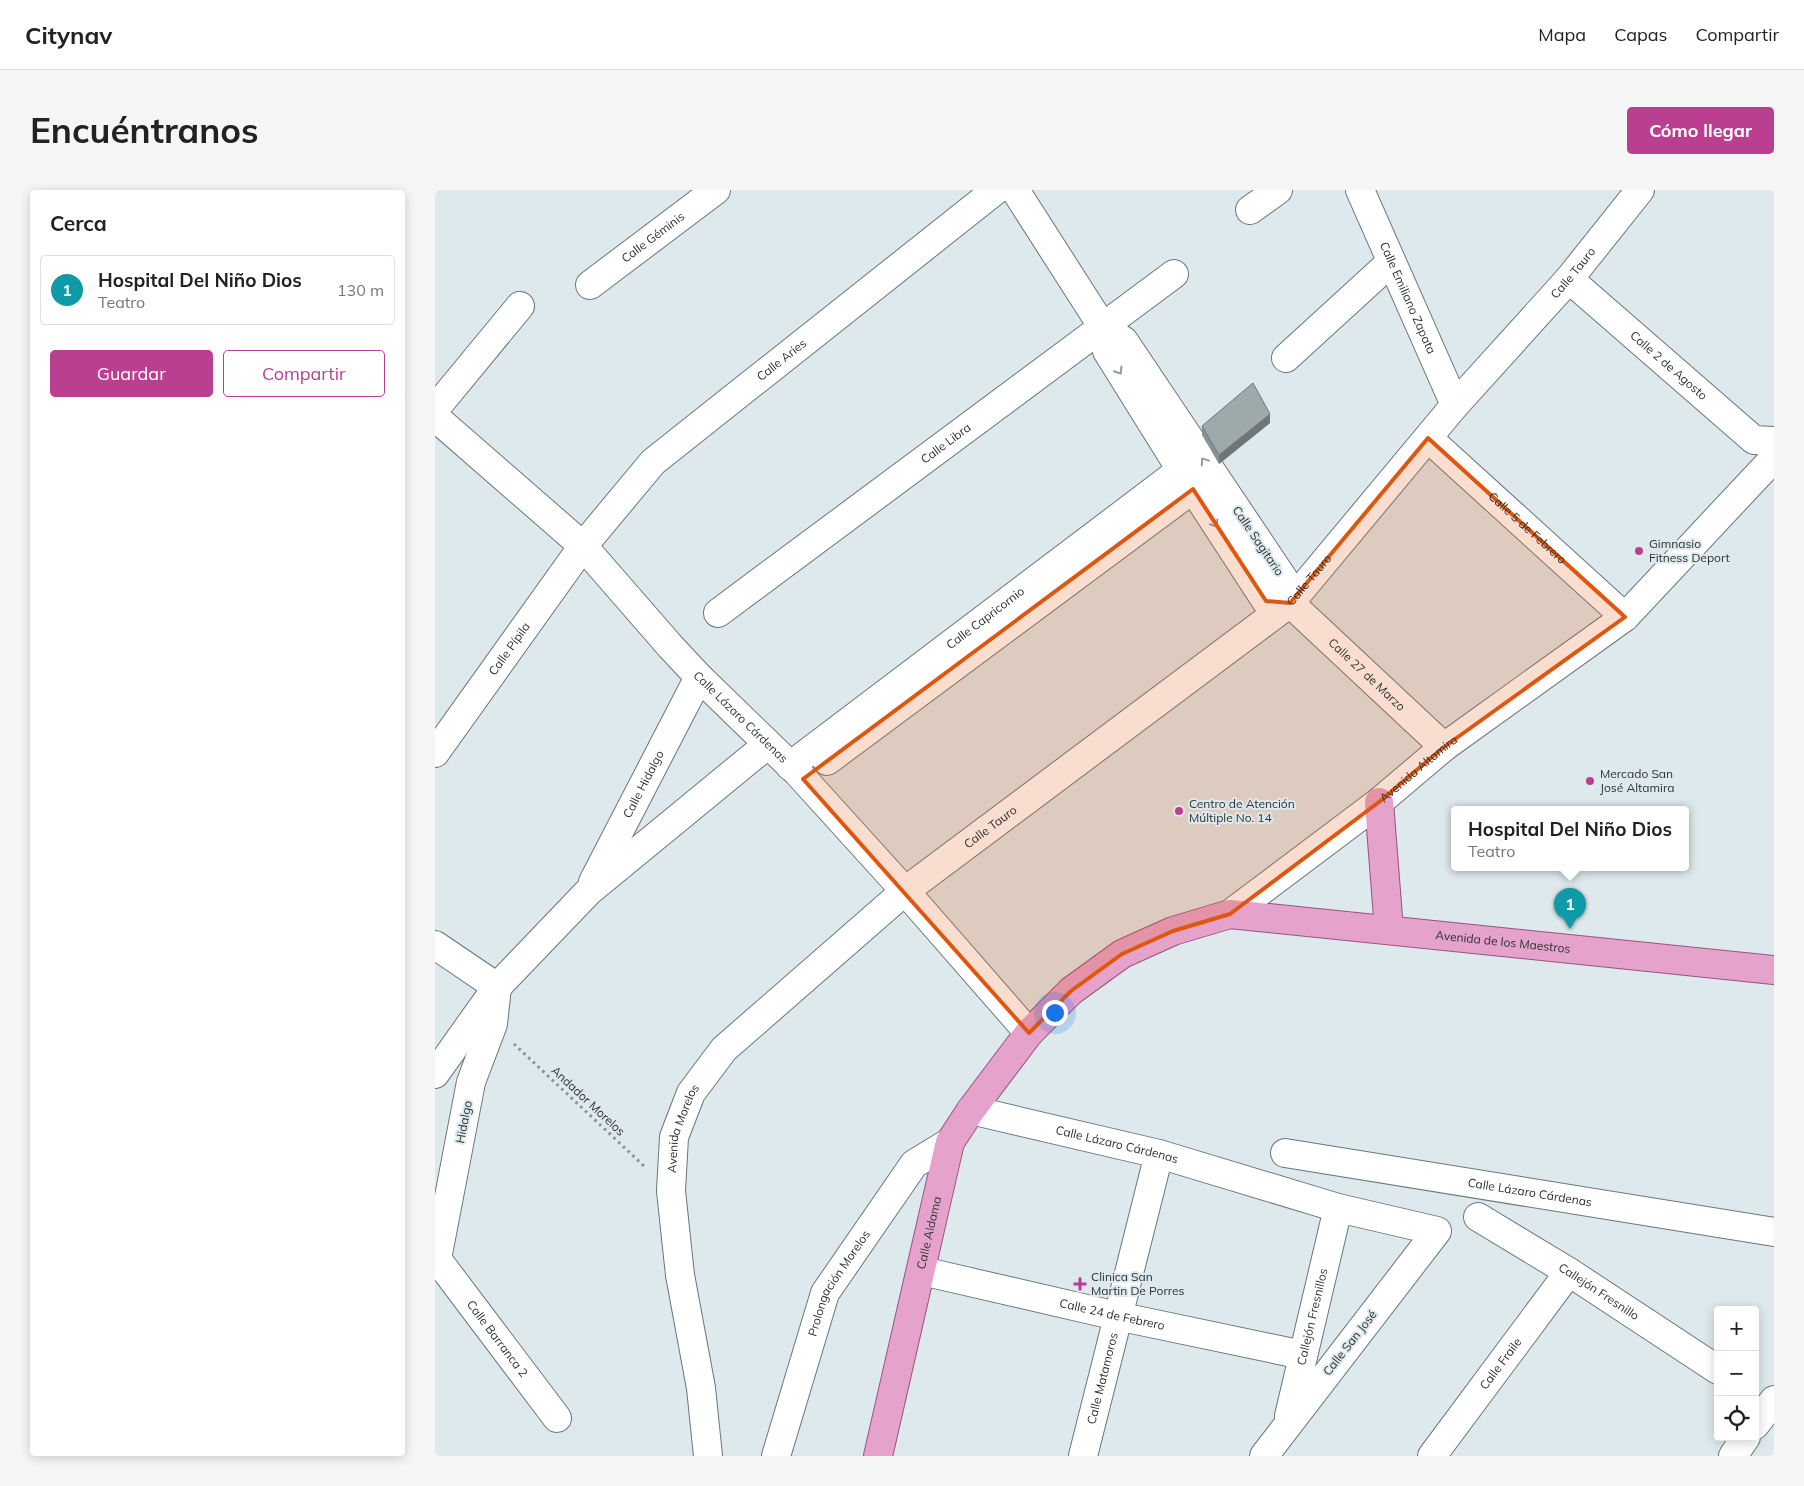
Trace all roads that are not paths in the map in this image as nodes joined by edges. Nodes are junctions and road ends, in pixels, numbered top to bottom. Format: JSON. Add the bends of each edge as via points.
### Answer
{"nodes":[{"id":1,"x":716,"y":190,"type":"edge"},
{"id":2,"x":996,"y":190,"type":"edge"},
{"id":3,"x":1015,"y":190,"type":"edge"},
{"id":4,"x":1278,"y":190,"type":"edge"},
{"id":5,"x":1360,"y":190,"type":"edge"},
{"id":6,"x":1639,"y":190,"type":"edge"},
{"id":7,"x":1250,"y":210,"type":"dead end"},
{"id":8,"x":1391,"y":262,"type":"junction"},
{"id":9,"x":1174,"y":274,"type":"dead end"},
{"id":10,"x":1569,"y":279,"type":"junction"},
{"id":11,"x":591,"y":285,"type":"dead end"},
{"id":12,"x":520,"y":306,"type":"dead end"},
{"id":13,"x":1102,"y":326,"type":"junction"},
{"id":14,"x":1286,"y":358,"type":"dead end"},
{"id":15,"x":1455,"y":406,"type":"junction"},
{"id":16,"x":435,"y":409,"type":"edge"},
{"id":17,"x":435,"y":417,"type":"edge"},
{"id":18,"x":1428,"y":438,"type":"junction"},
{"id":19,"x":1774,"y":441,"type":"edge"},
{"id":20,"x":1774,"y":458,"type":"edge"},
{"id":21,"x":1187,"y":480,"type":"junction"},
{"id":22,"x":583,"y":546,"type":"junction"},
{"id":23,"x":1290,"y":604,"type":"junction"},
{"id":24,"x":718,"y":613,"type":"dead end"},
{"id":25,"x":1625,"y":617,"type":"junction"},
{"id":26,"x":699,"y":677,"type":"junction"},
{"id":27,"x":767,"y":745,"type":"junction"},
{"id":28,"x":1444,"y":746,"type":"junction"},
{"id":29,"x":435,"y":753,"type":"edge"},
{"id":30,"x":797,"y":772,"type":"junction"},
{"id":31,"x":1379,"y":802,"type":"junction"},
{"id":32,"x":905,"y":890,"type":"junction"},
{"id":33,"x":588,"y":892,"type":"junction"},
{"id":34,"x":1230,"y":914,"type":"junction"},
{"id":35,"x":1389,"y":930,"type":"junction"},
{"id":36,"x":435,"y":945,"type":"edge"},
{"id":37,"x":1774,"y":970,"type":"edge"},
{"id":38,"x":497,"y":987,"type":"junction"},
{"id":39,"x":1029,"y":1033,"type":"junction"},
{"id":40,"x":435,"y":1074,"type":"edge"},
{"id":41,"x":971,"y":1110,"type":"junction"},
{"id":42,"x":950,"y":1142,"type":"junction"},
{"id":43,"x":1285,"y":1153,"type":"dead end"},
{"id":44,"x":1159,"y":1154,"type":"junction"},
{"id":45,"x":1338,"y":1208,"type":"junction"},
{"id":46,"x":1478,"y":1217,"type":"dead end"},
{"id":47,"x":1437,"y":1231,"type":"joint"},
{"id":48,"x":1774,"y":1232,"type":"edge"},
{"id":49,"x":436,"y":1261,"type":"edge"},
{"id":50,"x":921,"y":1271,"type":"junction"},
{"id":51,"x":1569,"y":1272,"type":"junction"},
{"id":52,"x":1117,"y":1316,"type":"junction"},
{"id":53,"x":1303,"y":1355,"type":"junction"},
{"id":54,"x":1714,"y":1367,"type":"edge"},
{"id":55,"x":557,"y":1418,"type":"dead end"},
{"id":56,"x":1287,"y":1425,"type":"junction"},
{"id":57,"x":1744,"y":1441,"type":"edge"},
{"id":58,"x":708,"y":1456,"type":"edge"},
{"id":59,"x":777,"y":1456,"type":"edge"},
{"id":60,"x":878,"y":1456,"type":"edge"},
{"id":61,"x":1083,"y":1456,"type":"edge"},
{"id":62,"x":1264,"y":1456,"type":"edge"},
{"id":63,"x":1432,"y":1456,"type":"edge"},
{"id":64,"x":1733,"y":1456,"type":"edge"}],
"edges":[{"from":1,"to":11,"type":"street","name":"Calle Géminis"},
{"from":2,"to":22,"type":"street","name":"Calle Aries","via":[[653,462]]},
{"from":3,"to":13,"type":"street","name":"Calle Sagitario"},
{"from":4,"to":7,"type":"street"},
{"from":5,"to":8,"type":"street","name":"Calle Emiliano Zapata"},
{"from":6,"to":10,"type":"street","name":"Calle Tauro"},
{"from":8,"to":14,"type":"street"},
{"from":8,"to":15,"type":"street","name":"Calle Emiliano Zapata"},
{"from":9,"to":13,"type":"street","name":"Calle Libra"},
{"from":10,"to":15,"type":"street","name":"Calle Tauro"},
{"from":10,"to":19,"type":"street","name":"Calle 2 de Agosto","via":[[1754,440]]},
{"from":12,"to":16,"type":"street"},
{"from":13,"to":21,"type":"street","name":"Calle Sagitario","one_way":true,"via":[[1107,351]]},
{"from":23,"to":13,"type":"street","name":"Calle Sagitario","one_way":true,"via":[[1285,582],[1124,341]]},
{"from":13,"to":24,"type":"street","name":"Calle Libra"},
{"from":15,"to":18,"type":"street","name":"Calle Tauro"},
{"from":17,"to":22,"type":"street","name":"Calle Lázaro Cárdenas"},
{"from":18,"to":23,"type":"street","name":"Calle Tauro"},
{"from":18,"to":25,"type":"street","name":"Calle 5 de Febrero"},
{"from":20,"to":25,"type":"street","name":"Avenida Altamira"},
{"from":21,"to":23,"type":"street","name":"Calle Sagitario","one_way":true,"via":[[1266,601]]},
{"from":21,"to":30,"type":"street","name":"Calle Capricornio"},
{"from":22,"to":26,"type":"street","name":"Calle Lázaro Cárdenas"},
{"from":22,"to":29,"type":"street","name":"Calle Pípila"},
{"from":23,"to":28,"type":"street","name":"Calle 27 de Marzo"},
{"from":23,"to":32,"type":"street","name":"Calle Tauro"},
{"from":25,"to":28,"type":"street","name":"Avenida Altamira"},
{"from":26,"to":27,"type":"street","name":"Calle Lázaro Cárdenas"},
{"from":26,"to":33,"type":"street","name":"Calle Hidalgo"},
{"from":27,"to":30,"type":"street","name":"Calle Lázaro Cárdenas"},
{"from":27,"to":33,"type":"street","name":"Calle Hidalgo"},
{"from":28,"to":31,"type":"street","name":"Avenida Altamira"},
{"from":30,"to":32,"type":"street","name":"Calle Lázaro Cárdenas"},
{"from":31,"to":34,"type":"street","name":"Avenida Altamira"},
{"from":31,"to":35,"type":"main road"},
{"from":32,"to":39,"type":"street","name":"Calle Lázaro Cárdenas"},
{"from":32,"to":58,"type":"street","name":"Avenida Morelos","via":[[724,1049],[691,1093],[674,1137],[671,1191],[680,1275],[701,1388]]},
{"from":33,"to":38,"type":"street","name":"Calle Hidalgo"},
{"from":34,"to":35,"type":"main road","name":"Avenida de los Maestros"},
{"from":34,"to":39,"type":"main road","name":"Avenida Altamira","via":[[1173,930],[1122,954],[1071,991]]},
{"from":35,"to":37,"type":"main road","name":"Avenida de los Maestros"},
{"from":36,"to":38,"type":"street"},
{"from":38,"to":40,"type":"street","name":"Calle Hidalgo"},
{"from":38,"to":49,"type":"street","name":"Hidalgo","via":[[493,1024],[471,1082]]},
{"from":39,"to":41,"type":"main road","name":"Calle Aldama"},
{"from":41,"to":42,"type":"main road","name":"Calle Aldama"},
{"from":41,"to":44,"type":"street","name":"Calle Lázaro Cárdenas"},
{"from":42,"to":50,"type":"main road","name":"Calle Aldama"},
{"from":42,"to":59,"type":"street","name":"Prolongación Morelos","via":[[914,1164],[825,1293]]},
{"from":43,"to":48,"type":"street","name":"Calle Lázaro Cárdenas"},
{"from":44,"to":45,"type":"street","name":"Calle Lázaro Cárdenas"},
{"from":44,"to":52,"type":"street","name":"Calle Matamoros"},
{"from":45,"to":47,"type":"street","name":"Calle Lázaro Cárdenas"},
{"from":45,"to":53,"type":"street","name":"Callejón Fresnillos"},
{"from":46,"to":51,"type":"street","name":"Callejón Fresnillo"},
{"from":47,"to":56,"type":"street","name":"Calle San José"},
{"from":49,"to":55,"type":"street","name":"Calle Barranca 2"},
{"from":50,"to":52,"type":"street","name":"Calle 24 de Febrero"},
{"from":50,"to":60,"type":"main road","name":"Calle Aldama"},
{"from":51,"to":54,"type":"street","name":"Callejón Fresnillo"},
{"from":51,"to":63,"type":"street","name":"Calle Fraile"},
{"from":52,"to":53,"type":"street","name":"Calle 24 de Febrero"},
{"from":52,"to":61,"type":"street","name":"Calle Matamoros"},
{"from":53,"to":56,"type":"street","name":"Callejón Fresnillos"},
{"from":56,"to":62,"type":"street","name":"Calle San José"},
{"from":57,"to":64,"type":"street"}]}
